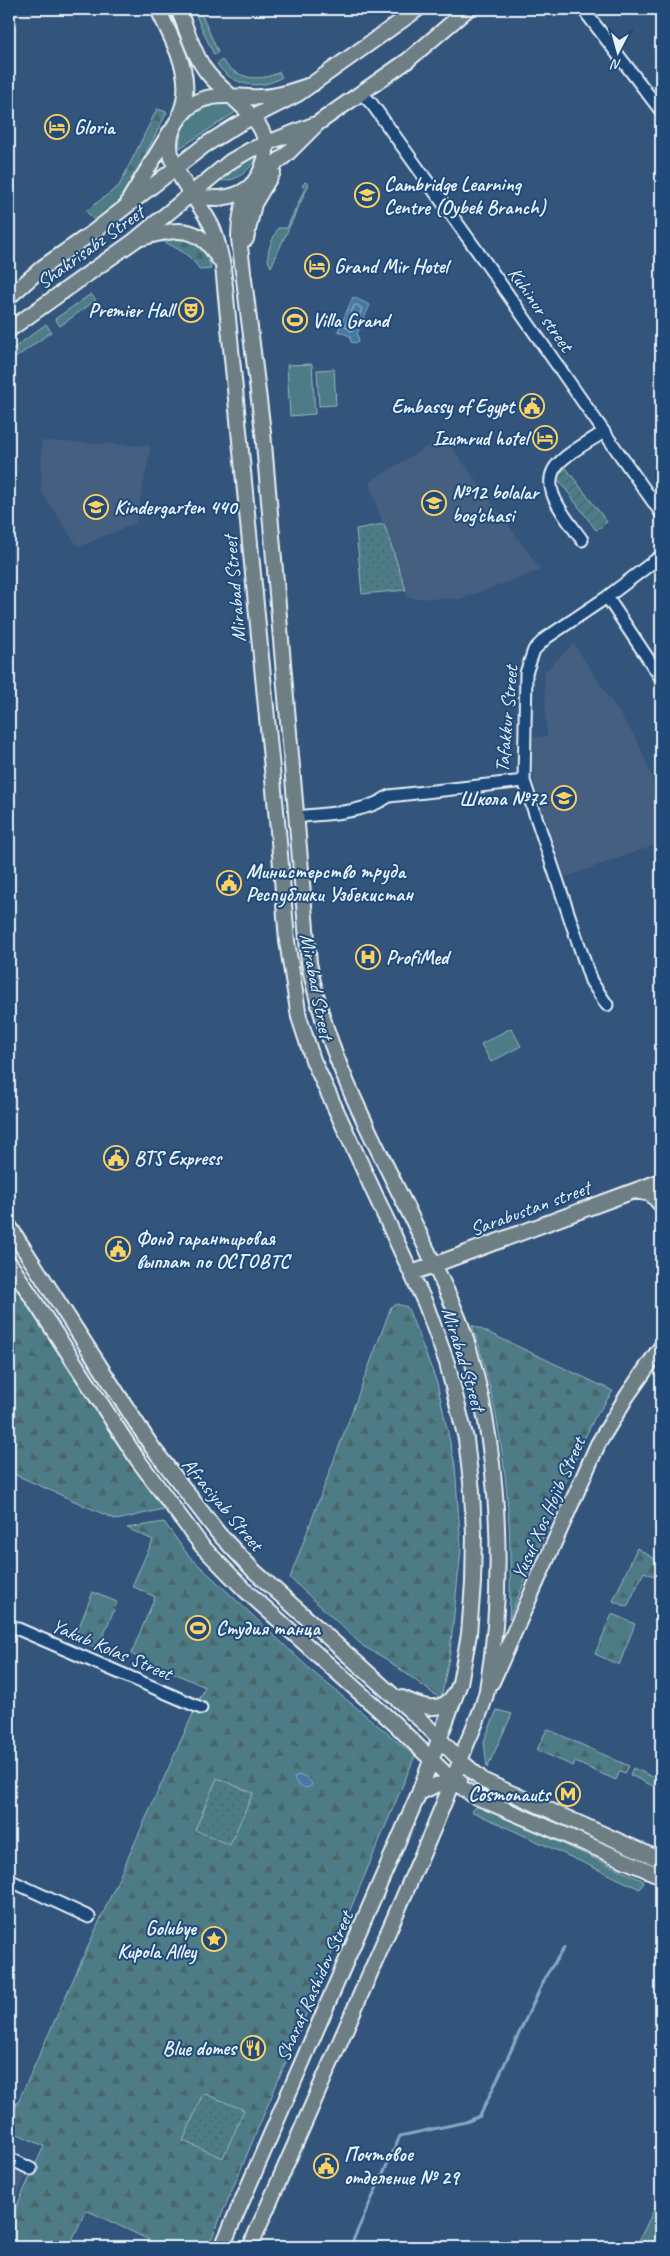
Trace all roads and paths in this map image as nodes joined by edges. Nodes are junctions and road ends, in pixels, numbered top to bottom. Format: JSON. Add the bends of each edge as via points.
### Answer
{"nodes":[{"id":1,"x":158,"y":9,"type":"edge"},
{"id":2,"x":178,"y":9,"type":"edge"},
{"id":3,"x":418,"y":9,"type":"edge"},
{"id":4,"x":468,"y":9,"type":"edge"},
{"id":5,"x":583,"y":9,"type":"edge"},
{"id":6,"x":313,"y":84,"type":"junction"},
{"id":7,"x":361,"y":94,"type":"junction"},
{"id":8,"x":231,"y":96,"type":"junction"},
{"id":9,"x":661,"y":111,"type":"edge"},
{"id":10,"x":253,"y":117,"type":"junction"},
{"id":11,"x":177,"y":121,"type":"junction"},
{"id":12,"x":318,"y":123,"type":"junction"},
{"id":13,"x":265,"y":144,"type":"junction"},
{"id":14,"x":287,"y":154,"type":"junction"},
{"id":15,"x":175,"y":168,"type":"junction"},
{"id":16,"x":255,"y":181,"type":"junction"},
{"id":17,"x":193,"y":194,"type":"junction"},
{"id":18,"x":126,"y":205,"type":"junction"},
{"id":19,"x":134,"y":240,"type":"junction"},
{"id":20,"x":222,"y":266,"type":"junction"},
{"id":21,"x":244,"y":267,"type":"junction"},
{"id":22,"x":9,"y":297,"type":"edge"},
{"id":23,"x":9,"y":330,"type":"edge"},
{"id":24,"x":251,"y":334,"type":"junction"},
{"id":25,"x":230,"y":336,"type":"junction"},
{"id":26,"x":263,"y":432,"type":"junction"},
{"id":27,"x":604,"y":432,"type":"junction"},
{"id":28,"x":240,"y":434,"type":"junction"},
{"id":29,"x":661,"y":513,"type":"edge"},
{"id":30,"x":582,"y":540,"type":"dead end"},
{"id":31,"x":661,"y":556,"type":"edge"},
{"id":32,"x":607,"y":597,"type":"junction"},
{"id":33,"x":661,"y":678,"type":"edge"},
{"id":34,"x":524,"y":781,"type":"junction"},
{"id":35,"x":296,"y":817,"type":"junction"},
{"id":36,"x":607,"y":1005,"type":"dead end"},
{"id":37,"x":661,"y":1180,"type":"edge"},
{"id":38,"x":636,"y":1191,"type":"junction"},
{"id":39,"x":661,"y":1205,"type":"edge"},
{"id":40,"x":9,"y":1226,"type":"edge"},
{"id":41,"x":9,"y":1262,"type":"edge"},
{"id":42,"x":434,"y":1264,"type":"junction"},
{"id":43,"x":412,"y":1273,"type":"junction"},
{"id":44,"x":661,"y":1347,"type":"edge"},
{"id":45,"x":9,"y":1625,"type":"edge"},
{"id":46,"x":460,"y":1683,"type":"junction"},
{"id":47,"x":386,"y":1688,"type":"junction"},
{"id":48,"x":486,"y":1694,"type":"junction"},
{"id":49,"x":201,"y":1708,"type":"dead end"},
{"id":50,"x":440,"y":1739,"type":"junction"},
{"id":51,"x":432,"y":1760,"type":"junction"},
{"id":52,"x":460,"y":1761,"type":"junction"},
{"id":53,"x":453,"y":1781,"type":"junction"},
{"id":54,"x":484,"y":1781,"type":"junction"},
{"id":55,"x":420,"y":1793,"type":"junction"},
{"id":56,"x":474,"y":1796,"type":"junction"},
{"id":57,"x":445,"y":1804,"type":"junction"},
{"id":58,"x":661,"y":1860,"type":"edge"},
{"id":59,"x":661,"y":1876,"type":"edge"},
{"id":60,"x":9,"y":1880,"type":"edge"},
{"id":61,"x":89,"y":1917,"type":"dead end"},
{"id":62,"x":9,"y":2158,"type":"edge"},
{"id":63,"x":31,"y":2169,"type":"dead end"},
{"id":64,"x":222,"y":2247,"type":"edge"},
{"id":65,"x":250,"y":2247,"type":"edge"}],
"edges":[{"from":1,"to":11,"type":"main road","via":[[186,76],[186,95]]},
{"from":2,"to":8,"type":"main road","via":[[201,64]]},
{"from":3,"to":6,"type":"main road"},
{"from":4,"to":7,"type":"main road","via":[[407,61]]},
{"from":5,"to":9,"type":"street"},
{"from":6,"to":8,"type":"main road","via":[[263,97]]},
{"from":6,"to":10,"type":"main road","name":"Shahrisabz Street"},
{"from":7,"to":12,"type":"main road"},
{"from":7,"to":27,"type":"street","name":"Kuhinur street","via":[[372,104]]},
{"from":8,"to":10,"type":"main road"},
{"from":8,"to":11,"type":"main road","via":[[203,99],[188,108]]},
{"from":10,"to":13,"type":"main road"},
{"from":10,"to":15,"type":"main road","name":"Shahrisabz Street","via":[[215,138]]},
{"from":11,"to":15,"type":"main road","via":[[170,146]]},
{"from":11,"to":18,"type":"main road","name":"Shahrisabz Street"},
{"from":12,"to":13,"type":"main road","name":"Shahrisabz Street"},
{"from":12,"to":14,"type":"main road"},
{"from":13,"to":16,"type":"main road","name":"Mirabad Street","via":[[266,155]]},
{"from":13,"to":17,"type":"main road","name":"Shahrisabz Street","via":[[231,161]]},
{"from":14,"to":16,"type":"main road"},
{"from":14,"to":21,"type":"main road","name":"Mirabad Street","via":[[266,181],[254,204],[247,231]]},
{"from":15,"to":17,"type":"main road","name":"Mirabad Street"},
{"from":15,"to":18,"type":"main road","name":"Shahrisabz Street"},
{"from":16,"to":17,"type":"main road","via":[[245,190],[228,196],[211,198]]},
{"from":16,"to":21,"type":"main road","name":"Mirabad Street","via":[[246,196],[240,218]]},
{"from":17,"to":19,"type":"main road","name":"Shahrisabz Street"},
{"from":17,"to":20,"type":"main road","name":"Mirabad Street","via":[[213,230]]},
{"from":18,"to":22,"type":"main road","name":"Shahrisabz Street","via":[[43,267]]},
{"from":19,"to":20,"type":"main road","via":[[165,231],[185,231],[209,244]]},
{"from":19,"to":23,"type":"main road","name":"Shahrisabz Street"},
{"from":20,"to":25,"type":"main road","name":"Mirabad Street"},
{"from":21,"to":24,"type":"main road","name":"Mirabad Street"},
{"from":24,"to":25,"type":"main road","via":[[242,340]]},
{"from":24,"to":26,"type":"main road","name":"Mirabad Street"},
{"from":25,"to":28,"type":"main road","name":"Mirabad Street"},
{"from":26,"to":28,"type":"main road","via":[[251,428]]},
{"from":26,"to":35,"type":"main road","name":"Mirabad Street"},
{"from":27,"to":29,"type":"street"},
{"from":27,"to":30,"type":"street","via":[[560,460],[552,473],[550,486],[554,500]]},
{"from":28,"to":43,"type":"main road","name":"Mirabad Street","via":[[287,941],[297,1011],[312,1060]]},
{"from":31,"to":32,"type":"street","name":"Tafakkur Street"},
{"from":32,"to":33,"type":"street"},
{"from":32,"to":34,"type":"street","name":"Tafakkur Street","via":[[546,638],[529,661]]},
{"from":34,"to":35,"type":"street","name":"Tafakkur Street","via":[[389,796],[379,803],[358,809]]},
{"from":34,"to":36,"type":"street","via":[[591,981]]},
{"from":35,"to":42,"type":"main road","name":"Mirabad Street","via":[[309,963],[322,1019],[336,1058]]},
{"from":37,"to":38,"type":"main road","name":"Sarabustan street"},
{"from":38,"to":39,"type":"main road","via":[[652,1195]]},
{"from":38,"to":42,"type":"main road","name":"Sarabustan street"},
{"from":40,"to":47,"type":"main road","name":"Afrasiyab Street","via":[[137,1425],[201,1513],[240,1557]]},
{"from":41,"to":51,"type":"main road","name":"Afrasiyab Street","via":[[138,1460],[197,1539],[238,1584]]},
{"from":42,"to":43,"type":"main road","name":"Sarabustan street"},
{"from":42,"to":48,"type":"main road","name":"Mirabad Street","via":[[466,1339],[491,1456],[496,1583]]},
{"from":43,"to":46,"type":"main road","name":"Mirabad Street","via":[[447,1363],[460,1409],[469,1465],[473,1583],[469,1634]]},
{"from":44,"to":48,"type":"main road","name":"Yusuf Xos Hojib Street","via":[[626,1396],[598,1444]]},
{"from":45,"to":49,"type":"street","name":"Yakub Kolas Street"},
{"from":46,"to":47,"type":"main road","via":[[450,1701],[436,1708],[416,1705]]},
{"from":46,"to":50,"type":"main road","name":"Mirabad Street"},
{"from":47,"to":50,"type":"main road","name":"Afrasiyab Street"},
{"from":48,"to":52,"type":"main road"},
{"from":50,"to":51,"type":"main road","name":"Sharaf Rashidov Street"},
{"from":50,"to":52,"type":"main road","name":"Afrasiyab Street"},
{"from":51,"to":52,"type":"main road"},
{"from":51,"to":53,"type":"main road","name":"Afrasiyab Street"},
{"from":51,"to":55,"type":"main road","name":"Sharaf Rashidov Street"},
{"from":52,"to":53,"type":"main road"},
{"from":52,"to":54,"type":"main road","name":"Afrasiyab Street"},
{"from":53,"to":54,"type":"main road","name":"Afrasiyab Street"},
{"from":53,"to":55,"type":"main road","name":"Afrasiyab Street"},
{"from":53,"to":56,"type":"main road","name":"Afrasiyab Street"},
{"from":53,"to":57,"type":"main road"},
{"from":54,"to":58,"type":"main road","name":"Afrasiyab Street"},
{"from":55,"to":64,"type":"main road","name":"Sharaf Rashidov Street"},
{"from":56,"to":57,"type":"main road","via":[[458,1796]]},
{"from":56,"to":59,"type":"main road","name":"Afrasiyab Street"},
{"from":57,"to":65,"type":"main road"},
{"from":60,"to":61,"type":"street"},
{"from":62,"to":63,"type":"street"}]}
